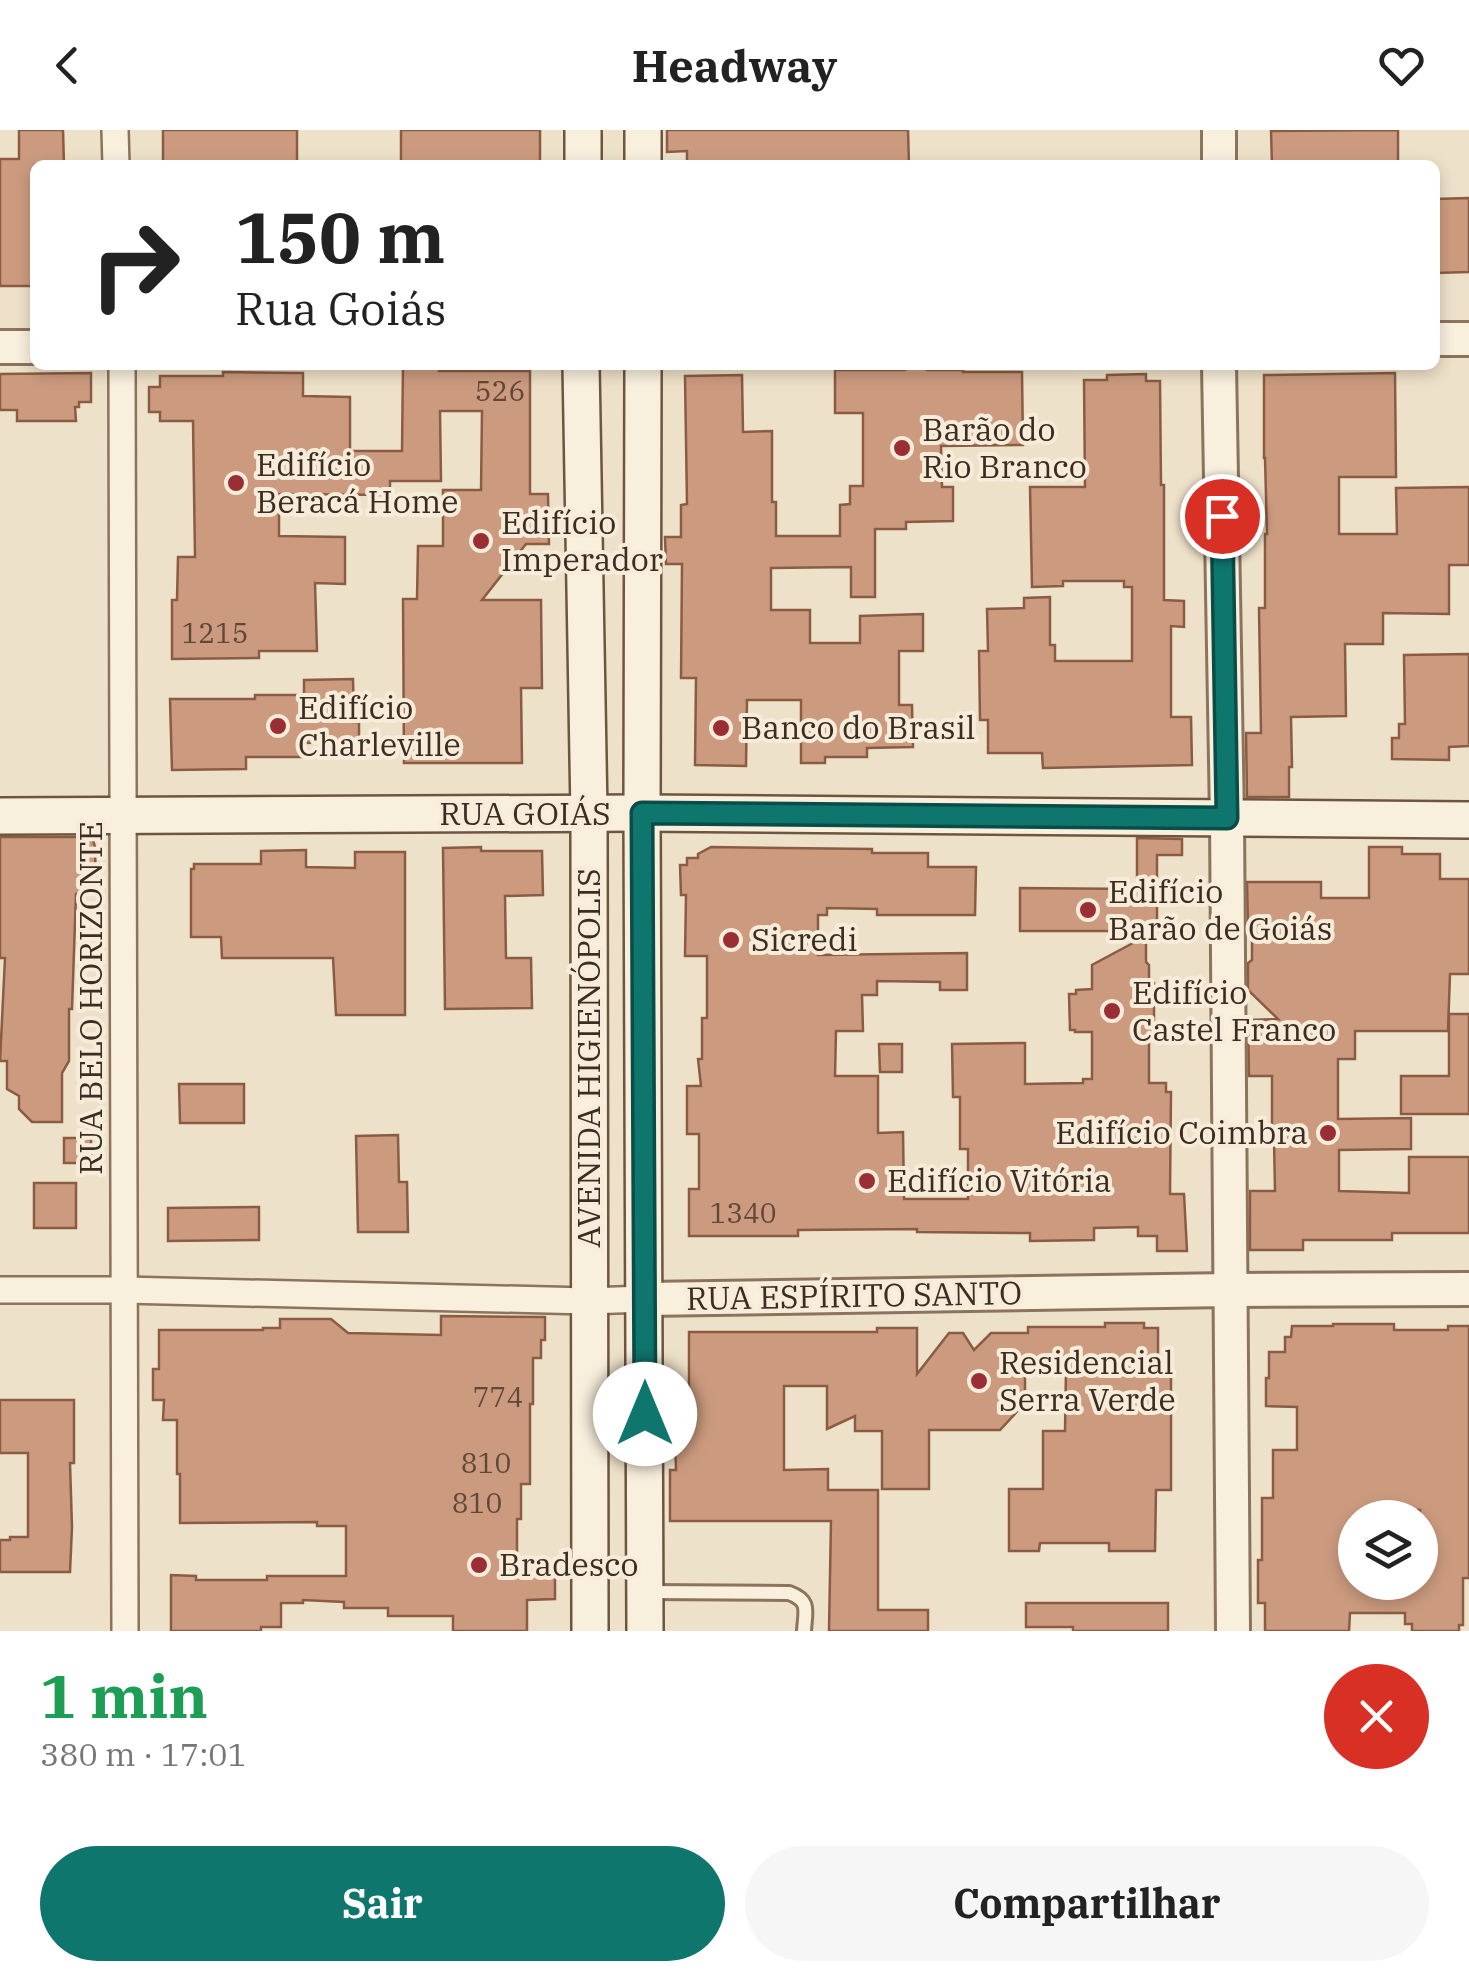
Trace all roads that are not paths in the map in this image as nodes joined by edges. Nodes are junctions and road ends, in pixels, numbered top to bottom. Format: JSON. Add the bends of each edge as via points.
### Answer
{"nodes":[{"id":1,"x":115,"y":130,"type":"edge"},
{"id":2,"x":583,"y":130,"type":"edge"},
{"id":3,"x":643,"y":130,"type":"edge"},
{"id":4,"x":1220,"y":130,"type":"edge"},
{"id":5,"x":116,"y":160,"type":"edge"},
{"id":6,"x":582,"y":160,"type":"edge"},
{"id":7,"x":644,"y":160,"type":"edge"},
{"id":8,"x":1219,"y":160,"type":"edge"},
{"id":9,"x":1440,"y":339,"type":"edge"},
{"id":10,"x":1469,"y":339,"type":"edge"},
{"id":11,"x":0,"y":347,"type":"edge"},
{"id":12,"x":30,"y":347,"type":"edge"},
{"id":13,"x":122,"y":370,"type":"edge"},
{"id":14,"x":580,"y":370,"type":"edge"},
{"id":15,"x":644,"y":370,"type":"edge"},
{"id":16,"x":1219,"y":370,"type":"edge"},
{"id":17,"x":590,"y":813,"type":"junction"},
{"id":18,"x":642,"y":813,"type":"junction"},
{"id":19,"x":0,"y":816,"type":"edge"},
{"id":20,"x":124,"y":816,"type":"junction"},
{"id":21,"x":1227,"y":818,"type":"junction"},
{"id":22,"x":1469,"y":820,"type":"edge"},
{"id":23,"x":0,"y":1290,"type":"edge"},
{"id":24,"x":124,"y":1290,"type":"junction"},
{"id":25,"x":1230,"y":1290,"type":"junction"},
{"id":26,"x":1469,"y":1290,"type":"edge"},
{"id":27,"x":645,"y":1299,"type":"junction"},
{"id":28,"x":588,"y":1301,"type":"junction"},
{"id":29,"x":645,"y":1592,"type":"junction"},
{"id":30,"x":125,"y":1631,"type":"edge"},
{"id":31,"x":590,"y":1631,"type":"edge"},
{"id":32,"x":646,"y":1631,"type":"edge"},
{"id":33,"x":804,"y":1631,"type":"edge"},
{"id":34,"x":1232,"y":1631,"type":"edge"}],
"edges":[{"from":1,"to":5,"type":"street"},
{"from":2,"to":6,"type":"main road"},
{"from":3,"to":7,"type":"main road"},
{"from":4,"to":8,"type":"street"},
{"from":9,"to":10,"type":"street"},
{"from":11,"to":12,"type":"street"},
{"from":13,"to":20,"type":"street","name":"RUA BELO HORIZONTE"},
{"from":14,"to":17,"type":"main road","name":"AVENIDA HIGIENÓPOLIS"},
{"from":15,"to":18,"type":"main road","name":"AVENIDA HIGIENÓPOLIS"},
{"from":16,"to":21,"type":"street"},
{"from":17,"to":18,"type":"main road","name":"RUA GOIÁS"},
{"from":17,"to":20,"type":"main road","name":"RUA GOIÁS"},
{"from":17,"to":28,"type":"main road","name":"AVENIDA HIGIENÓPOLIS"},
{"from":18,"to":21,"type":"main road","name":"RUA GOIÁS"},
{"from":18,"to":27,"type":"main road","name":"AVENIDA HIGIENÓPOLIS"},
{"from":19,"to":20,"type":"main road","name":"RUA GOIÁS"},
{"from":20,"to":24,"type":"street","name":"RUA BELO HORIZONTE"},
{"from":21,"to":22,"type":"main road","name":"RUA GOIÁS"},
{"from":21,"to":25,"type":"street"},
{"from":23,"to":24,"type":"street","name":"RUA ESPÍRITO SANTO"},
{"from":24,"to":28,"type":"street","name":"RUA ESPÍRITO SANTO"},
{"from":24,"to":30,"type":"street","name":"RUA BELO HORIZONTE"},
{"from":25,"to":26,"type":"street","name":"RUA ESPÍRITO SANTO"},
{"from":25,"to":27,"type":"street","name":"RUA ESPÍRITO SANTO"},
{"from":25,"to":34,"type":"street"},
{"from":27,"to":28,"type":"street","name":"RUA ESPÍRITO SANTO"},
{"from":27,"to":29,"type":"main road","name":"AVENIDA HIGIENÓPOLIS"},
{"from":28,"to":31,"type":"main road","name":"AVENIDA HIGIENÓPOLIS"},
{"from":29,"to":32,"type":"main road","name":"AVENIDA HIGIENÓPOLIS"},
{"from":29,"to":33,"type":"lane","via":[[789,1593],[806,1604]]}]}
